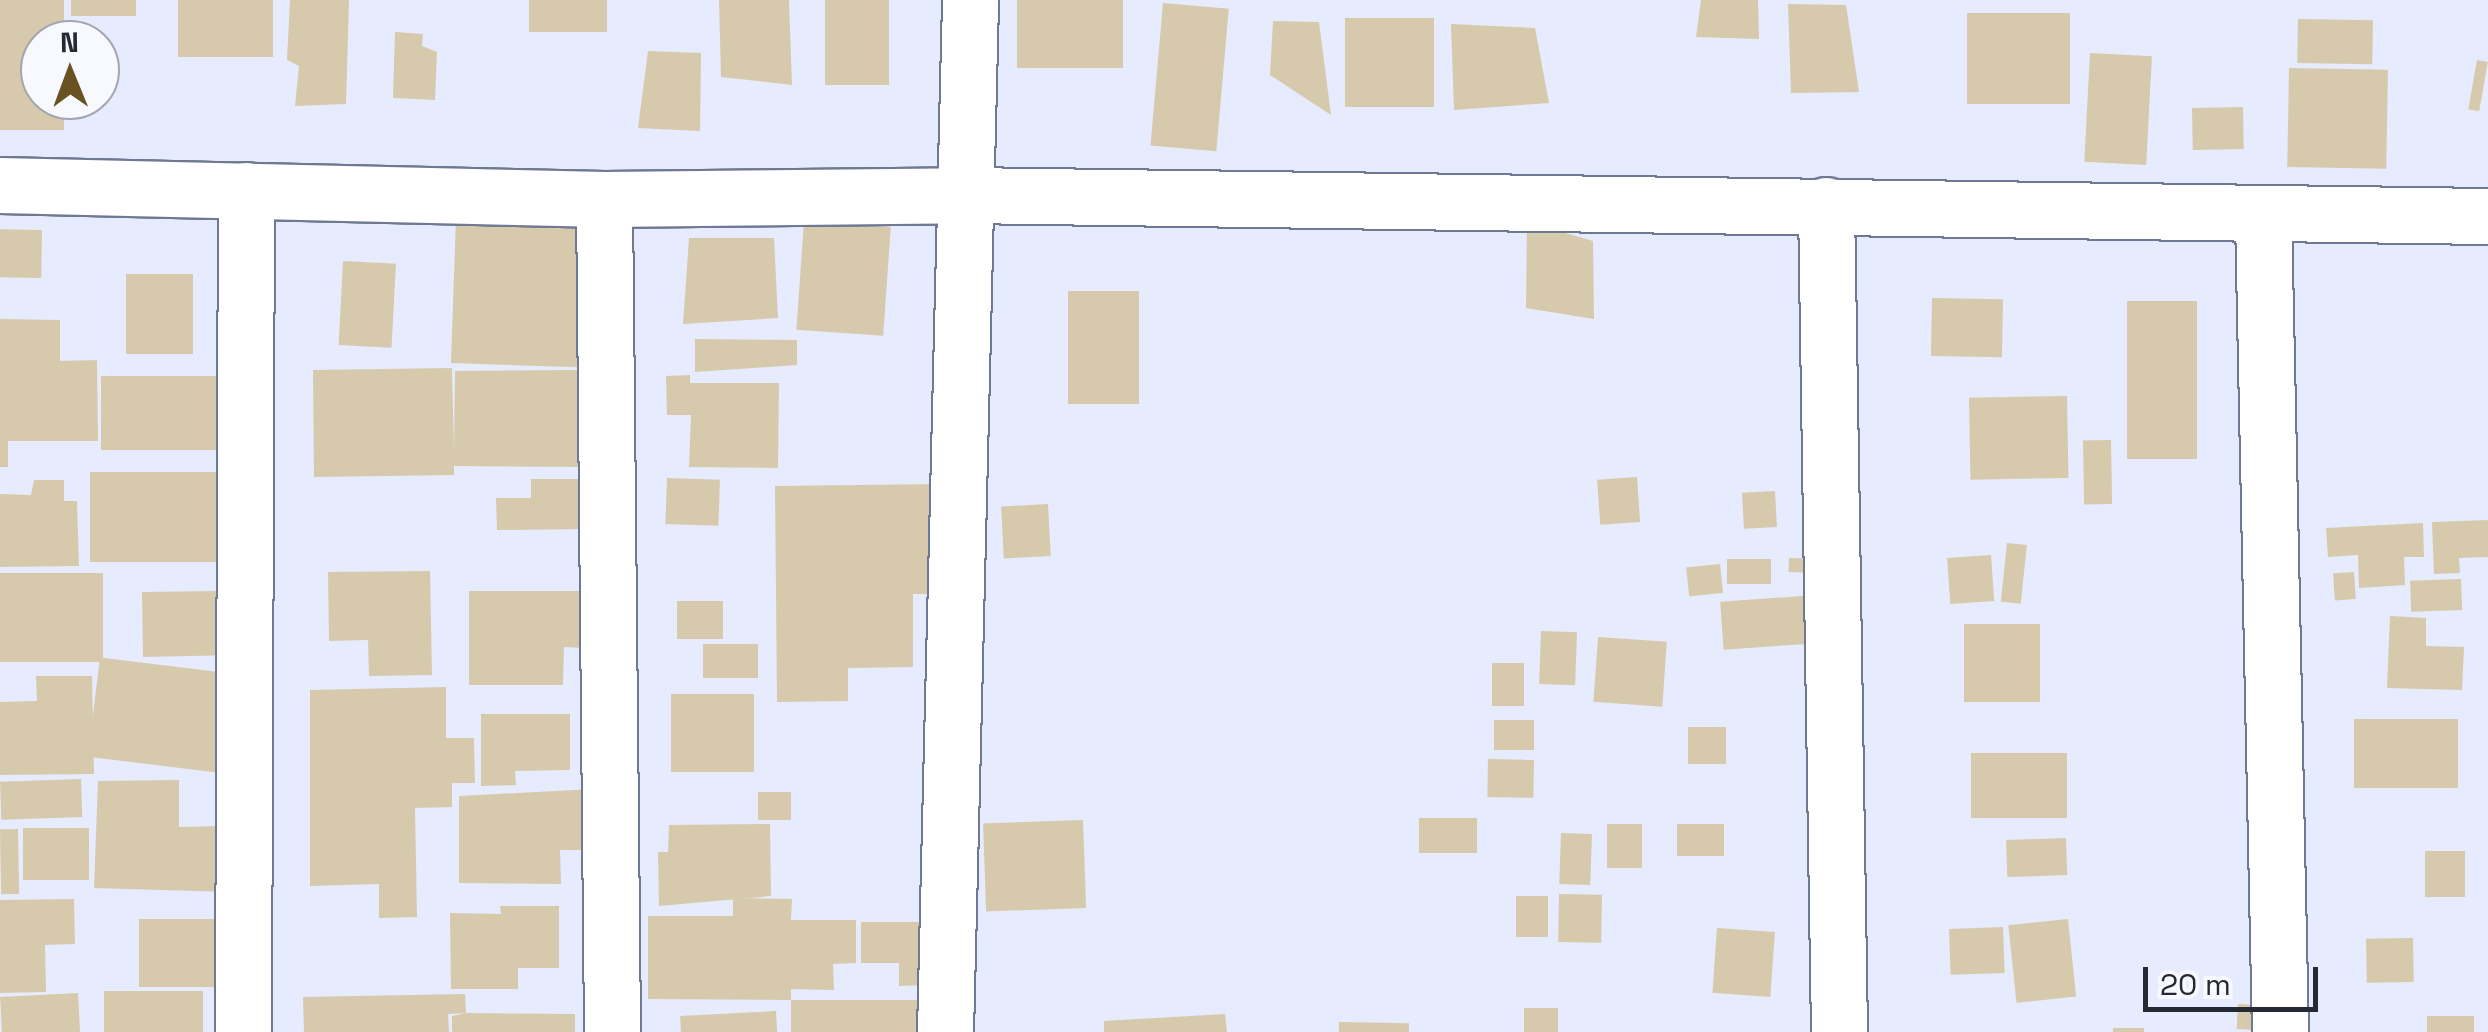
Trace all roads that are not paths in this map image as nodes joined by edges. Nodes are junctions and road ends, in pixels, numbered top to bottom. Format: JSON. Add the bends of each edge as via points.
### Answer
{"nodes":[{"id":1,"x":970,"y":0,"type":"edge"},
{"id":2,"x":0,"y":185,"type":"edge"},
{"id":3,"x":246,"y":190,"type":"junction"},
{"id":4,"x":964,"y":195,"type":"junction"},
{"id":5,"x":604,"y":199,"type":"junction"},
{"id":6,"x":1826,"y":205,"type":"junction"},
{"id":7,"x":2263,"y":216,"type":"junction"},
{"id":8,"x":2488,"y":216,"type":"edge"},
{"id":9,"x":242,"y":1032,"type":"edge"},
{"id":10,"x":612,"y":1032,"type":"edge"},
{"id":11,"x":946,"y":1032,"type":"edge"},
{"id":12,"x":1839,"y":1032,"type":"edge"},
{"id":13,"x":2280,"y":1032,"type":"edge"}],
"edges":[{"from":1,"to":4,"type":"street"},
{"from":2,"to":3,"type":"street"},
{"from":3,"to":5,"type":"street"},
{"from":3,"to":9,"type":"street"},
{"from":4,"to":5,"type":"street"},
{"from":4,"to":6,"type":"street"},
{"from":4,"to":11,"type":"street"},
{"from":5,"to":10,"type":"street"},
{"from":6,"to":7,"type":"street"},
{"from":6,"to":12,"type":"street"},
{"from":7,"to":8,"type":"street"},
{"from":7,"to":13,"type":"street"}]}
